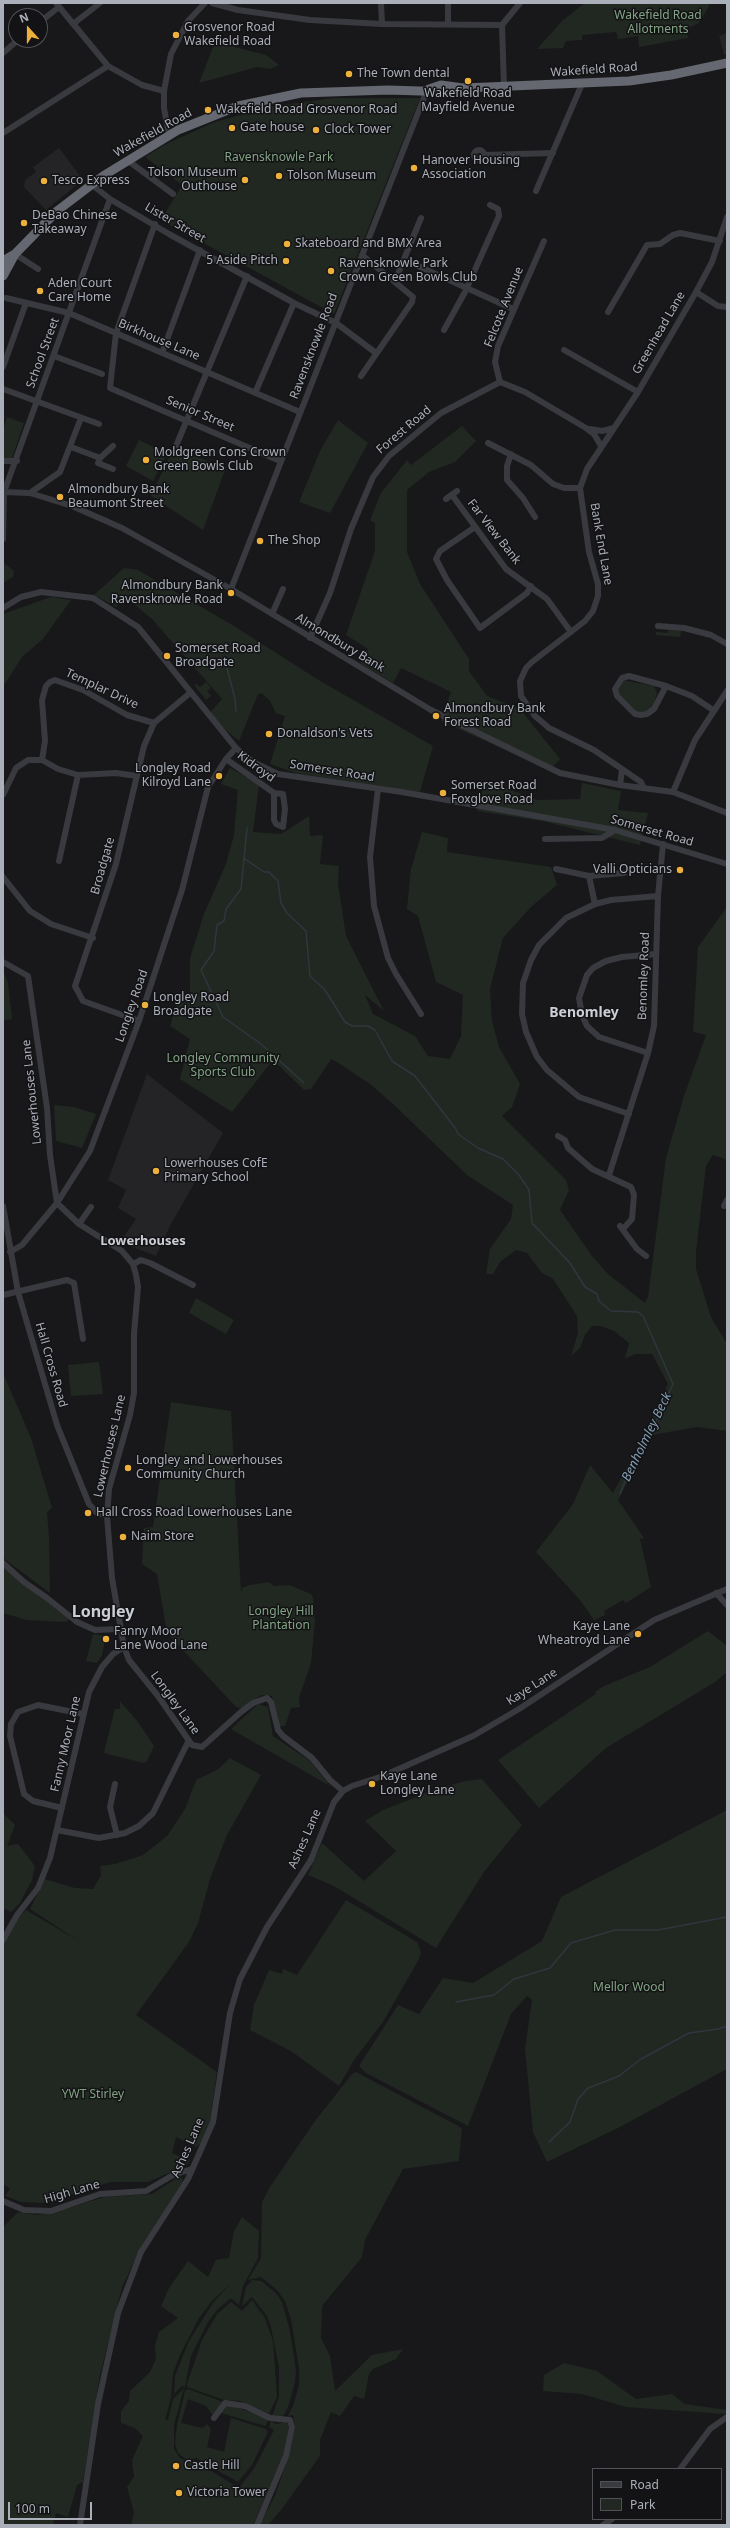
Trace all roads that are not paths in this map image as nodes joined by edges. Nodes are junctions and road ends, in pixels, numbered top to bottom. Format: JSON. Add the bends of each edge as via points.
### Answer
{"nodes":[{"id":1,"x":100,"y":3,"type":"edge"},
{"id":2,"x":205,"y":3,"type":"edge"},
{"id":3,"x":212,"y":3,"type":"edge"},
{"id":4,"x":381,"y":3,"type":"edge"},
{"id":5,"x":448,"y":3,"type":"edge"},
{"id":6,"x":520,"y":3,"type":"edge"},
{"id":7,"x":58,"y":5,"type":"edge"},
{"id":8,"x":48,"y":14,"type":"edge"},
{"id":9,"x":73,"y":24,"type":"junction"},
{"id":10,"x":382,"y":24,"type":"junction"},
{"id":11,"x":448,"y":24,"type":"junction"},
{"id":12,"x":502,"y":25,"type":"junction"},
{"id":13,"x":726,"y":63,"type":"edge"},
{"id":14,"x":108,"y":66,"type":"junction"},
{"id":15,"x":582,"y":84,"type":"junction"},
{"id":16,"x":504,"y":86,"type":"junction"},
{"id":17,"x":428,"y":90,"type":"junction"},
{"id":18,"x":164,"y":91,"type":"junction"},
{"id":19,"x":3,"y":133,"type":"edge"},
{"id":20,"x":169,"y":135,"type":"junction"},
{"id":21,"x":553,"y":153,"type":"junction"},
{"id":22,"x":484,"y":155,"type":"dead end"},
{"id":23,"x":126,"y":160,"type":"junction"},
{"id":24,"x":91,"y":184,"type":"junction"},
{"id":25,"x":536,"y":191,"type":"dead end"},
{"id":26,"x":173,"y":194,"type":"dead end"},
{"id":27,"x":110,"y":199,"type":"junction"},
{"id":28,"x":490,"y":205,"type":"dead end"},
{"id":29,"x":727,"y":217,"type":"edge"},
{"id":30,"x":421,"y":218,"type":"dead end"},
{"id":31,"x":155,"y":224,"type":"junction"},
{"id":32,"x":544,"y":241,"type":"dead end"},
{"id":33,"x":720,"y":241,"type":"junction"},
{"id":34,"x":200,"y":250,"type":"junction"},
{"id":35,"x":14,"y":254,"type":"junction"},
{"id":36,"x":362,"y":255,"type":"junction"},
{"id":37,"x":3,"y":261,"type":"edge"},
{"id":38,"x":402,"y":264,"type":"junction"},
{"id":39,"x":38,"y":269,"type":"dead end"},
{"id":40,"x":3,"y":276,"type":"edge"},
{"id":41,"x":248,"y":276,"type":"junction"},
{"id":42,"x":395,"y":281,"type":"junction"},
{"id":43,"x":466,"y":287,"type":"junction"},
{"id":44,"x":696,"y":292,"type":"junction"},
{"id":45,"x":6,"y":298,"type":"dead end"},
{"id":46,"x":26,"y":303,"type":"junction"},
{"id":47,"x":294,"y":303,"type":"junction"},
{"id":48,"x":727,"y":307,"type":"edge"},
{"id":49,"x":513,"y":309,"type":"junction"},
{"id":50,"x":608,"y":312,"type":"dead end"},
{"id":51,"x":69,"y":313,"type":"junction"},
{"id":52,"x":336,"y":323,"type":"junction"},
{"id":53,"x":444,"y":330,"type":"dead end"},
{"id":54,"x":116,"y":333,"type":"junction"},
{"id":55,"x":564,"y":350,"type":"dead end"},
{"id":56,"x":162,"y":353,"type":"junction"},
{"id":57,"x":376,"y":353,"type":"junction"},
{"id":58,"x":54,"y":356,"type":"junction"},
{"id":59,"x":3,"y":367,"type":"edge"},
{"id":60,"x":208,"y":373,"type":"junction"},
{"id":61,"x":102,"y":374,"type":"dead end"},
{"id":62,"x":361,"y":376,"type":"dead end"},
{"id":63,"x":500,"y":382,"type":"junction"},
{"id":64,"x":3,"y":388,"type":"edge"},
{"id":65,"x":638,"y":392,"type":"junction"},
{"id":66,"x":255,"y":393,"type":"junction"},
{"id":67,"x":38,"y":401,"type":"junction"},
{"id":68,"x":300,"y":412,"type":"junction"},
{"id":69,"x":81,"y":418,"type":"junction"},
{"id":70,"x":187,"y":421,"type":"junction"},
{"id":71,"x":99,"y":424,"type":"dead end"},
{"id":72,"x":586,"y":428,"type":"junction"},
{"id":73,"x":614,"y":428,"type":"junction"},
{"id":74,"x":488,"y":443,"type":"dead end"},
{"id":75,"x":113,"y":446,"type":"dead end"},
{"id":76,"x":176,"y":446,"type":"dead end"},
{"id":77,"x":601,"y":446,"type":"junction"},
{"id":78,"x":71,"y":447,"type":"junction"},
{"id":79,"x":597,"y":453,"type":"joint"},
{"id":80,"x":511,"y":454,"type":"junction"},
{"id":81,"x":100,"y":458,"type":"junction"},
{"id":82,"x":3,"y":460,"type":"edge"},
{"id":83,"x":17,"y":460,"type":"junction"},
{"id":84,"x":280,"y":461,"type":"junction"},
{"id":85,"x":113,"y":469,"type":"dead end"},
{"id":86,"x":580,"y":488,"type":"junction"},
{"id":87,"x":457,"y":491,"type":"dead end"},
{"id":88,"x":4,"y":492,"type":"edge"},
{"id":89,"x":30,"y":493,"type":"junction"},
{"id":90,"x":452,"y":495,"type":"junction"},
{"id":91,"x":446,"y":499,"type":"dead end"},
{"id":92,"x":535,"y":517,"type":"dead end"},
{"id":93,"x":475,"y":526,"type":"junction"},
{"id":94,"x":3,"y":539,"type":"edge"},
{"id":95,"x":530,"y":586,"type":"junction"},
{"id":96,"x":231,"y":589,"type":"junction"},
{"id":97,"x":283,"y":589,"type":"dead end"},
{"id":98,"x":3,"y":608,"type":"edge"},
{"id":99,"x":272,"y":614,"type":"junction"},
{"id":100,"x":658,"y":626,"type":"dead end"},
{"id":101,"x":571,"y":632,"type":"junction"},
{"id":102,"x":310,"y":638,"type":"junction"},
{"id":103,"x":727,"y":644,"type":"edge"},
{"id":104,"x":666,"y":686,"type":"junction"},
{"id":105,"x":727,"y":691,"type":"edge"},
{"id":106,"x":190,"y":693,"type":"junction"},
{"id":107,"x":713,"y":710,"type":"junction"},
{"id":108,"x":154,"y":723,"type":"junction"},
{"id":109,"x":236,"y":748,"type":"junction"},
{"id":110,"x":226,"y":759,"type":"junction"},
{"id":111,"x":42,"y":760,"type":"junction"},
{"id":112,"x":622,"y":770,"type":"junction"},
{"id":113,"x":78,"y":775,"type":"junction"},
{"id":114,"x":137,"y":776,"type":"junction"},
{"id":115,"x":620,"y":785,"type":"junction"},
{"id":116,"x":644,"y":788,"type":"junction"},
{"id":117,"x":378,"y":789,"type":"junction"},
{"id":118,"x":673,"y":792,"type":"junction"},
{"id":119,"x":274,"y":793,"type":"junction"},
{"id":120,"x":3,"y":795,"type":"edge"},
{"id":121,"x":727,"y":813,"type":"edge"},
{"id":122,"x":615,"y":830,"type":"junction"},
{"id":123,"x":545,"y":839,"type":"dead end"},
{"id":124,"x":663,"y":844,"type":"junction"},
{"id":125,"x":59,"y":861,"type":"dead end"},
{"id":126,"x":727,"y":864,"type":"edge"},
{"id":127,"x":556,"y":869,"type":"dead end"},
{"id":128,"x":624,"y":873,"type":"dead end"},
{"id":129,"x":589,"y":876,"type":"junction"},
{"id":130,"x":3,"y":877,"type":"edge"},
{"id":131,"x":658,"y":896,"type":"junction"},
{"id":132,"x":595,"y":904,"type":"junction"},
{"id":133,"x":93,"y":938,"type":"junction"},
{"id":134,"x":656,"y":954,"type":"junction"},
{"id":135,"x":3,"y":962,"type":"edge"},
{"id":136,"x":422,"y":1014,"type":"dead end"},
{"id":137,"x":139,"y":1021,"type":"junction"},
{"id":138,"x":648,"y":1053,"type":"junction"},
{"id":139,"x":629,"y":1114,"type":"junction"},
{"id":140,"x":558,"y":1136,"type":"dead end"},
{"id":141,"x":609,"y":1175,"type":"junction"},
{"id":142,"x":57,"y":1203,"type":"junction"},
{"id":143,"x":3,"y":1206,"type":"edge"},
{"id":144,"x":91,"y":1207,"type":"dead end"},
{"id":145,"x":79,"y":1224,"type":"junction"},
{"id":146,"x":3,"y":1251,"type":"edge"},
{"id":147,"x":10,"y":1252,"type":"junction"},
{"id":148,"x":646,"y":1256,"type":"dead end"},
{"id":149,"x":133,"y":1264,"type":"junction"},
{"id":150,"x":193,"y":1285,"type":"dead end"},
{"id":151,"x":18,"y":1292,"type":"junction"},
{"id":152,"x":3,"y":1295,"type":"edge"},
{"id":153,"x":83,"y":1339,"type":"dead end"},
{"id":154,"x":108,"y":1516,"type":"junction"},
{"id":155,"x":3,"y":1563,"type":"edge"},
{"id":156,"x":727,"y":1589,"type":"edge"},
{"id":157,"x":716,"y":1593,"type":"junction"},
{"id":158,"x":727,"y":1605,"type":"edge"},
{"id":159,"x":120,"y":1629,"type":"junction"},
{"id":160,"x":124,"y":1647,"type":"junction"},
{"id":161,"x":83,"y":1714,"type":"junction"},
{"id":162,"x":188,"y":1742,"type":"junction"},
{"id":163,"x":115,"y":1784,"type":"dead end"},
{"id":164,"x":343,"y":1791,"type":"junction"},
{"id":165,"x":62,"y":1808,"type":"junction"},
{"id":166,"x":57,"y":1830,"type":"junction"},
{"id":167,"x":117,"y":1835,"type":"junction"},
{"id":168,"x":3,"y":1940,"type":"edge"},
{"id":169,"x":192,"y":2169,"type":"junction"},
{"id":170,"x":3,"y":2201,"type":"edge"},
{"id":171,"x":727,"y":2417,"type":"edge"},
{"id":172,"x":214,"y":2418,"type":"dead end"},
{"id":173,"x":681,"y":2468,"type":"edge"},
{"id":174,"x":80,"y":2525,"type":"edge"},
{"id":175,"x":257,"y":2525,"type":"edge"}],
"edges":[{"from":1,"to":9,"type":"street"},
{"from":2,"to":18,"type":"street","via":[[188,21],[171,54]]},
{"from":3,"to":10,"type":"street","via":[[238,10],[310,20]]},
{"from":4,"to":10,"type":"street"},
{"from":5,"to":11,"type":"street"},
{"from":6,"to":12,"type":"street"},
{"from":7,"to":8,"type":"street"},
{"from":7,"to":9,"type":"street"},
{"from":9,"to":14,"type":"street"},
{"from":10,"to":11,"type":"street"},
{"from":11,"to":12,"type":"street"},
{"from":12,"to":16,"type":"street"},
{"from":13,"to":15,"type":"highway","name":"Wakefield Road","via":[[671,75]]},
{"from":14,"to":18,"type":"street","via":[[142,85]]},
{"from":14,"to":19,"type":"street"},
{"from":15,"to":16,"type":"highway","name":"Wakefield Road"},
{"from":15,"to":21,"type":"street"},
{"from":16,"to":17,"type":"highway","name":"Wakefield Road","via":[[464,88],[440,85]]},
{"from":17,"to":20,"type":"highway","name":"Wakefield Road","via":[[347,90],[286,95],[216,114]]},
{"from":17,"to":36,"type":"street","name":"Ravensknowle Road"},
{"from":18,"to":20,"type":"street"},
{"from":20,"to":23,"type":"highway","name":"Wakefield Road"},
{"from":21,"to":22,"type":"street"},
{"from":21,"to":25,"type":"street"},
{"from":23,"to":24,"type":"highway","name":"Wakefield Road"},
{"from":23,"to":26,"type":"street"},
{"from":24,"to":27,"type":"street","name":"Lister Street"},
{"from":24,"to":35,"type":"highway","name":"Wakefield Road","via":[[57,212]]},
{"from":27,"to":31,"type":"street","name":"Lister Street"},
{"from":27,"to":51,"type":"street","name":"School Street"},
{"from":28,"to":43,"type":"street","via":[[498,209],[499,216]]},
{"from":29,"to":33,"type":"street","name":"Greenhead Lane"},
{"from":30,"to":38,"type":"street"},
{"from":31,"to":34,"type":"street","name":"Lister Street"},
{"from":31,"to":54,"type":"street"},
{"from":32,"to":49,"type":"street","name":"Felcote Avenue"},
{"from":33,"to":44,"type":"street","name":"Greenhead Lane"},
{"from":33,"to":50,"type":"street","via":[[680,233],[660,244],[647,245]]},
{"from":34,"to":41,"type":"street","name":"Lister Street"},
{"from":34,"to":56,"type":"street"},
{"from":35,"to":37,"type":"highway","name":"Wakefield Road"},
{"from":35,"to":39,"type":"street"},
{"from":35,"to":40,"type":"highway","name":"Wakefield Road"},
{"from":36,"to":42,"type":"street"},
{"from":36,"to":52,"type":"street","name":"Ravensknowle Road"},
{"from":38,"to":42,"type":"street"},
{"from":38,"to":43,"type":"street","via":[[416,265]]},
{"from":41,"to":47,"type":"street","name":"Lister Street"},
{"from":41,"to":60,"type":"street"},
{"from":42,"to":57,"type":"street","via":[[412,295],[412,302]]},
{"from":43,"to":49,"type":"street"},
{"from":43,"to":53,"type":"street","via":[[466,292]]},
{"from":44,"to":48,"type":"street","via":[[718,306]]},
{"from":44,"to":65,"type":"street","name":"Greenhead Lane"},
{"from":45,"to":46,"type":"street","name":"Birkhouse Lane"},
{"from":46,"to":51,"type":"street","name":"Birkhouse Lane"},
{"from":46,"to":59,"type":"street"},
{"from":47,"to":52,"type":"street","name":"Lister Street"},
{"from":47,"to":66,"type":"street"},
{"from":49,"to":63,"type":"street","name":"Felcote Avenue","via":[[496,354],[496,370]]},
{"from":51,"to":54,"type":"street","name":"Birkhouse Lane"},
{"from":51,"to":58,"type":"street","name":"School Street"},
{"from":52,"to":57,"type":"street","name":"Lister Street"},
{"from":52,"to":68,"type":"street","name":"Ravensknowle Road"},
{"from":54,"to":56,"type":"street","name":"Birkhouse Lane"},
{"from":54,"to":70,"type":"street","name":"Senior Street","via":[[110,388]]},
{"from":55,"to":65,"type":"street"},
{"from":56,"to":60,"type":"street","name":"Birkhouse Lane"},
{"from":57,"to":62,"type":"street"},
{"from":58,"to":61,"type":"street"},
{"from":58,"to":67,"type":"street","name":"School Street"},
{"from":60,"to":66,"type":"street","name":"Birkhouse Lane"},
{"from":60,"to":70,"type":"street"},
{"from":63,"to":72,"type":"street","via":[[525,392]]},
{"from":63,"to":102,"type":"street","name":"Forest Road","via":[[441,413],[380,466],[363,499],[330,593]]},
{"from":64,"to":67,"type":"street"},
{"from":65,"to":73,"type":"street","name":"Greenhead Lane"},
{"from":66,"to":68,"type":"street","name":"Birkhouse Lane"},
{"from":67,"to":69,"type":"street"},
{"from":67,"to":83,"type":"street","name":"School Street"},
{"from":68,"to":84,"type":"street","name":"Ravensknowle Road"},
{"from":69,"to":71,"type":"street"},
{"from":69,"to":78,"type":"street"},
{"from":70,"to":76,"type":"street"},
{"from":70,"to":84,"type":"street","name":"Senior Street"},
{"from":72,"to":73,"type":"street"},
{"from":72,"to":77,"type":"street","via":[[594,434]]},
{"from":73,"to":77,"type":"street","name":"Greenhead Lane"},
{"from":74,"to":80,"type":"street"},
{"from":75,"to":81,"type":"street"},
{"from":77,"to":79,"type":"street","name":"Greenhead Lane"},
{"from":78,"to":81,"type":"street"},
{"from":78,"to":89,"type":"street","via":[[60,472]]},
{"from":79,"to":86,"type":"street","name":"Bank End Lane","via":[[587,469]]},
{"from":80,"to":86,"type":"street","via":[[531,465],[554,484],[564,488]]},
{"from":80,"to":92,"type":"street","via":[[507,466],[507,480]]},
{"from":81,"to":85,"type":"street","via":[[98,463]]},
{"from":82,"to":83,"type":"street"},
{"from":83,"to":88,"type":"street","name":"School Street"},
{"from":84,"to":96,"type":"street","name":"Ravensknowle Road"},
{"from":86,"to":101,"type":"street","name":"Bank End Lane","via":[[598,596],[593,611]]},
{"from":87,"to":90,"type":"street","name":"Far View Bank"},
{"from":88,"to":89,"type":"street","name":"Almondbury Bank"},
{"from":88,"to":94,"type":"street"},
{"from":89,"to":96,"type":"street","name":"Almondbury Bank","via":[[72,506],[122,528]]},
{"from":90,"to":91,"type":"street","name":"Far View Bank"},
{"from":90,"to":93,"type":"street","name":"Far View Bank"},
{"from":93,"to":95,"type":"street","name":"Far View Bank","via":[[506,569]]},
{"from":93,"to":95,"type":"street","via":[[440,551],[436,559],[447,580],[482,630],[527,593]]},
{"from":95,"to":101,"type":"street","name":"Far View Bank","via":[[547,599]]},
{"from":96,"to":99,"type":"street","name":"Almondbury Bank"},
{"from":97,"to":99,"type":"street"},
{"from":98,"to":106,"type":"street","name":"Somerset Road","via":[[41,592],[93,598],[138,627]]},
{"from":99,"to":102,"type":"street","name":"Almondbury Bank"},
{"from":100,"to":103,"type":"street","via":[[684,628],[711,635]]},
{"from":101,"to":112,"type":"street","name":"Bank End Lane","via":[[526,668],[520,681],[521,696],[529,710],[549,728],[589,748]]},
{"from":102,"to":115,"type":"street","name":"Almondbury Bank","via":[[432,710],[560,773]]},
{"from":104,"to":104,"type":"street","via":[[654,709],[648,714],[641,715],[635,714],[617,696],[615,689],[622,678],[629,676]]},
{"from":104,"to":107,"type":"street","via":[[692,696]]},
{"from":105,"to":107,"type":"street"},
{"from":106,"to":108,"type":"street","name":"Broadgate"},
{"from":106,"to":109,"type":"street","name":"Somerset Road"},
{"from":107,"to":118,"type":"street","via":[[695,740]]},
{"from":108,"to":111,"type":"street","name":"Templar Drive","via":[[127,715],[84,690],[55,680],[46,686],[42,700],[45,741]]},
{"from":108,"to":114,"type":"street","name":"Broadgate","via":[[144,746]]},
{"from":109,"to":110,"type":"street","name":"Longley Road"},
{"from":109,"to":117,"type":"street","name":"Somerset Road","via":[[263,768],[278,774]]},
{"from":110,"to":119,"type":"street","name":"Kidroyd"},
{"from":110,"to":137,"type":"street","name":"Longley Road","via":[[212,778],[204,800],[182,890]]},
{"from":111,"to":113,"type":"street","via":[[58,769]]},
{"from":111,"to":120,"type":"street","via":[[28,760],[16,768]]},
{"from":112,"to":115,"type":"street"},
{"from":112,"to":116,"type":"street","name":"Bank End Lane","via":[[641,782]]},
{"from":113,"to":114,"type":"street","via":[[116,773]]},
{"from":113,"to":125,"type":"street"},
{"from":114,"to":133,"type":"street","name":"Broadgate","via":[[116,864]]},
{"from":115,"to":116,"type":"street","name":"Almondbury Bank"},
{"from":116,"to":118,"type":"street","name":"Almondbury Bank"},
{"from":117,"to":122,"type":"street","name":"Somerset Road"},
{"from":117,"to":136,"type":"street","via":[[370,857],[374,906],[388,958]]},
{"from":118,"to":121,"type":"street","name":"Almondbury Bank"},
{"from":119,"to":119,"type":"street","name":"Kidroyd","via":[[283,794],[286,809],[283,827],[274,820]]},
{"from":122,"to":123,"type":"street","via":[[602,838]]},
{"from":122,"to":124,"type":"street","name":"Somerset Road"},
{"from":124,"to":126,"type":"street","name":"Somerset Road"},
{"from":124,"to":131,"type":"street","name":"Benomley Road"},
{"from":127,"to":129,"type":"street"},
{"from":128,"to":129,"type":"street"},
{"from":129,"to":132,"type":"street"},
{"from":130,"to":133,"type":"street","via":[[30,911],[51,924]]},
{"from":131,"to":132,"type":"street"},
{"from":131,"to":134,"type":"street","name":"Benomley Road"},
{"from":132,"to":139,"type":"street","via":[[566,918],[539,945],[523,983],[522,1014],[531,1045],[557,1081],[592,1104]]},
{"from":133,"to":137,"type":"street","name":"Broadgate","via":[[75,986],[83,1001]]},
{"from":134,"to":138,"type":"street","name":"Benomley Road","via":[[656,1008]]},
{"from":134,"to":138,"type":"street","via":[[622,957],[593,968],[587,975],[580,998],[585,1020],[599,1037]]},
{"from":135,"to":142,"type":"street","name":"Lowerhouses Lane","via":[[28,976],[47,1108]]},
{"from":137,"to":142,"type":"street","name":"Longley Road","via":[[90,1151]]},
{"from":138,"to":139,"type":"street","name":"Benomley Road"},
{"from":139,"to":141,"type":"street","name":"Benomley Road"},
{"from":140,"to":141,"type":"street","via":[[592,1169]]},
{"from":141,"to":148,"type":"street","via":[[631,1187],[634,1195],[632,1219],[622,1227],[637,1249]]},
{"from":142,"to":145,"type":"street"},
{"from":142,"to":147,"type":"street","name":"Longley Road","via":[[22,1245]]},
{"from":143,"to":147,"type":"street","name":"Hall Cross Road"},
{"from":144,"to":145,"type":"street"},
{"from":145,"to":149,"type":"street","via":[[122,1251]]},
{"from":146,"to":147,"type":"street"},
{"from":147,"to":151,"type":"street","name":"Hall Cross Road"},
{"from":149,"to":150,"type":"street","via":[[141,1260],[150,1263]]},
{"from":149,"to":154,"type":"street","name":"Lowerhouses Lane","via":[[138,1286],[134,1334],[134,1394],[109,1489]]},
{"from":151,"to":152,"type":"street"},
{"from":151,"to":153,"type":"street","via":[[67,1280],[74,1283]]},
{"from":151,"to":154,"type":"street","name":"Hall Cross Road","via":[[57,1425],[72,1465],[89,1504],[97,1514]]},
{"from":154,"to":159,"type":"street","name":"Lowerhouses Lane","via":[[109,1553]]},
{"from":155,"to":159,"type":"street","via":[[77,1622],[95,1630]]},
{"from":156,"to":157,"type":"street","name":"Kaye Lane"},
{"from":157,"to":158,"type":"street"},
{"from":157,"to":164,"type":"street","name":"Kaye Lane","via":[[654,1620],[519,1709],[473,1736]]},
{"from":159,"to":160,"type":"street","name":"Longley Lane"},
{"from":160,"to":161,"type":"street","name":"Fanny Moor Lane","via":[[113,1654],[102,1667],[89,1692]]},
{"from":160,"to":162,"type":"street","name":"Longley Lane","via":[[129,1660],[158,1696]]},
{"from":161,"to":165,"type":"street","name":"Fanny Moor Lane"},
{"from":161,"to":165,"type":"street","via":[[38,1705],[18,1712],[11,1724],[10,1736],[24,1794],[33,1801]]},
{"from":162,"to":164,"type":"street","name":"Longley Lane","via":[[196,1748],[202,1748],[241,1712],[266,1698],[271,1702],[278,1730],[312,1758]]},
{"from":162,"to":167,"type":"street","via":[[153,1813],[139,1826]]},
{"from":163,"to":167,"type":"street","via":[[110,1807]]},
{"from":164,"to":169,"type":"street","name":"Ashes Lane","via":[[330,1809],[311,1860],[267,1927],[240,1979],[230,2013],[213,2122]]},
{"from":165,"to":166,"type":"street","name":"Fanny Moor Lane"},
{"from":166,"to":167,"type":"street","via":[[99,1838]]},
{"from":166,"to":168,"type":"street","name":"Fanny Moor Lane","via":[[50,1858],[38,1888]]},
{"from":169,"to":170,"type":"street","name":"High Lane","via":[[173,2175],[146,2191],[100,2194],[51,2211],[24,2210]]},
{"from":169,"to":174,"type":"street","name":"Ashes Lane","via":[[141,2252],[118,2313],[98,2404]]},
{"from":171,"to":173,"type":"street","via":[[710,2429]]},
{"from":172,"to":175,"type":"street","via":[[225,2403],[235,2403],[270,2418],[290,2420],[292,2427],[286,2456]]}]}
